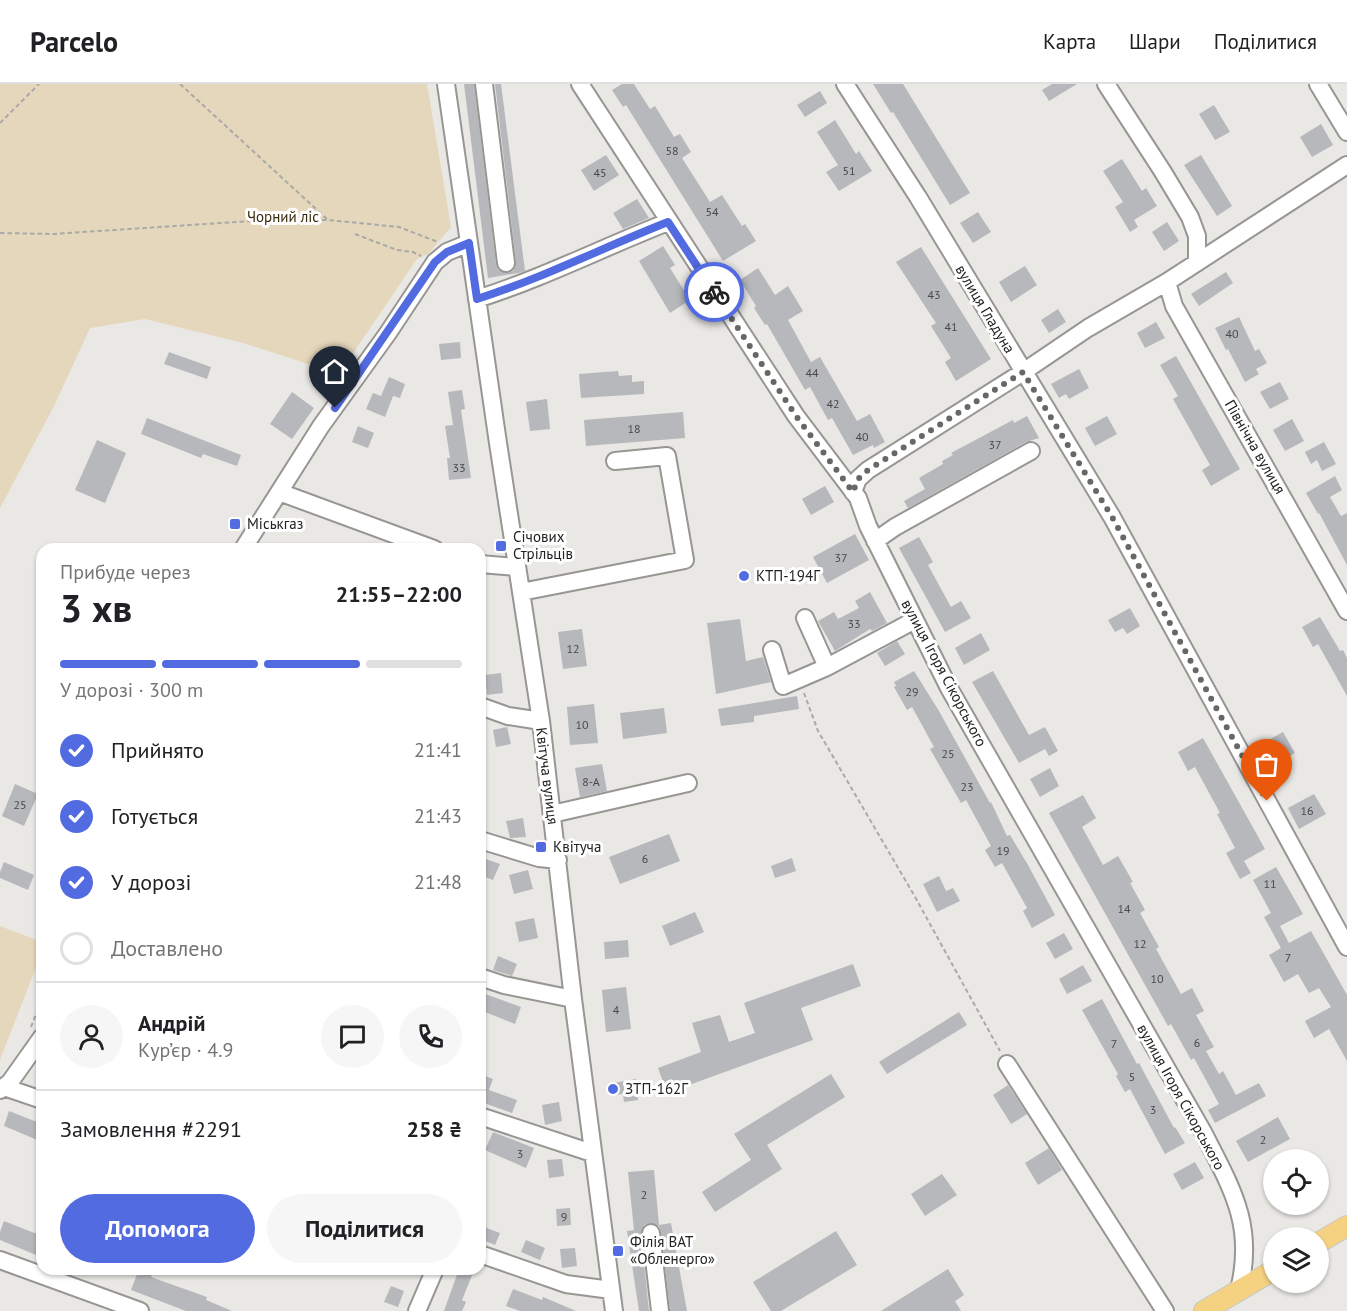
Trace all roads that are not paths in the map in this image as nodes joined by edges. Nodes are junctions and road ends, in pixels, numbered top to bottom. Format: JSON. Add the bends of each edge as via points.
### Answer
{"nodes":[{"id":1,"x":446,"y":84,"type":"edge"},
{"id":2,"x":484,"y":84,"type":"edge"},
{"id":3,"x":580,"y":84,"type":"edge"},
{"id":4,"x":845,"y":84,"type":"edge"},
{"id":5,"x":1106,"y":84,"type":"edge"},
{"id":6,"x":1318,"y":84,"type":"edge"},
{"id":7,"x":1347,"y":132,"type":"edge"},
{"id":8,"x":1347,"y":165,"type":"edge"},
{"id":9,"x":668,"y":222,"type":"junction"},
{"id":10,"x":462,"y":246,"type":"junction"},
{"id":11,"x":1197,"y":261,"type":"junction"},
{"id":12,"x":506,"y":263,"type":"dead end"},
{"id":13,"x":1167,"y":282,"type":"junction"},
{"id":14,"x":477,"y":299,"type":"junction"},
{"id":15,"x":1023,"y":372,"type":"junction"},
{"id":16,"x":1031,"y":451,"type":"dead end"},
{"id":17,"x":615,"y":461,"type":"dead end"},
{"id":18,"x":279,"y":492,"type":"junction"},
{"id":19,"x":853,"y":492,"type":"junction"},
{"id":20,"x":875,"y":541,"type":"junction"},
{"id":21,"x":247,"y":543,"type":"edge"},
{"id":22,"x":418,"y":543,"type":"edge"},
{"id":23,"x":486,"y":564,"type":"edge"},
{"id":24,"x":517,"y":567,"type":"junction"},
{"id":25,"x":520,"y":592,"type":"junction"},
{"id":26,"x":1347,"y":611,"type":"edge"},
{"id":27,"x":805,"y":618,"type":"dead end"},
{"id":28,"x":915,"y":620,"type":"junction"},
{"id":29,"x":772,"y":650,"type":"dead end"},
{"id":30,"x":827,"y":667,"type":"junction"},
{"id":31,"x":486,"y":708,"type":"edge"},
{"id":32,"x":541,"y":721,"type":"junction"},
{"id":33,"x":688,"y":783,"type":"dead end"},
{"id":34,"x":552,"y":814,"type":"junction"},
{"id":35,"x":486,"y":842,"type":"edge"},
{"id":36,"x":558,"y":860,"type":"junction"},
{"id":37,"x":1347,"y":947,"type":"edge"},
{"id":38,"x":486,"y":979,"type":"edge"},
{"id":39,"x":573,"y":999,"type":"junction"},
{"id":40,"x":36,"y":1045,"type":"edge"},
{"id":41,"x":1007,"y":1064,"type":"road end"},
{"id":42,"x":2,"y":1089,"type":"edge"},
{"id":43,"x":36,"y":1098,"type":"edge"},
{"id":44,"x":486,"y":1118,"type":"edge"},
{"id":45,"x":592,"y":1153,"type":"junction"},
{"id":46,"x":1347,"y":1226,"type":"edge"},
{"id":47,"x":651,"y":1233,"type":"dead end"},
{"id":48,"x":1329,"y":1237,"type":"edge"},
{"id":49,"x":486,"y":1256,"type":"edge"},
{"id":50,"x":0,"y":1260,"type":"edge"},
{"id":51,"x":36,"y":1273,"type":"edge"},
{"id":52,"x":41,"y":1275,"type":"edge"},
{"id":53,"x":432,"y":1275,"type":"edge"},
{"id":54,"x":1263,"y":1276,"type":"edge"},
{"id":55,"x":611,"y":1290,"type":"junction"},
{"id":56,"x":1239,"y":1290,"type":"junction"},
{"id":57,"x":140,"y":1311,"type":"edge"},
{"id":58,"x":417,"y":1311,"type":"edge"},
{"id":59,"x":614,"y":1311,"type":"edge"},
{"id":60,"x":660,"y":1311,"type":"edge"},
{"id":61,"x":1165,"y":1311,"type":"edge"},
{"id":62,"x":1204,"y":1311,"type":"edge"}],
"edges":[{"from":1,"to":10,"type":"street","name":"Квітуча вулиця"},
{"from":2,"to":12,"type":"street"},
{"from":3,"to":9,"type":"street","name":"вулиця Ігоря Сікорського"},
{"from":4,"to":15,"type":"street","name":"вулиця Гладуна"},
{"from":5,"to":11,"type":"street","via":[[1190,217],[1197,236]]},
{"from":6,"to":7,"type":"street"},
{"from":8,"to":11,"type":"street"},
{"from":9,"to":14,"type":"street","via":[[521,285]]},
{"from":9,"to":19,"type":"street","name":"вулиця Ігоря Сікорського","via":[[796,416]]},
{"from":10,"to":14,"type":"street","name":"Квітуча вулиця"},
{"from":10,"to":18,"type":"street","via":[[435,262]]},
{"from":11,"to":13,"type":"street"},
{"from":13,"to":15,"type":"street"},
{"from":13,"to":26,"type":"street","name":"Північна вулиця","via":[[1174,306]]},
{"from":14,"to":24,"type":"street","name":"Квітуча вулиця"},
{"from":15,"to":19,"type":"street","via":[[868,470],[858,479]]},
{"from":15,"to":37,"type":"street","name":"вулиця Гладуна","via":[[1112,517]]},
{"from":16,"to":20,"type":"street"},
{"from":17,"to":25,"type":"street","via":[[667,456],[685,560]]},
{"from":18,"to":21,"type":"street"},
{"from":18,"to":22,"type":"street"},
{"from":19,"to":20,"type":"street","name":"вулиця Ігоря Сікорського"},
{"from":20,"to":28,"type":"street","name":"вулиця Ігоря Сікорського"},
{"from":23,"to":24,"type":"street"},
{"from":24,"to":25,"type":"street","name":"Квітуча вулиця"},
{"from":25,"to":32,"type":"street","name":"Квітуча вулиця"},
{"from":27,"to":30,"type":"street"},
{"from":28,"to":30,"type":"street"},
{"from":28,"to":56,"type":"street","name":"вулиця Ігоря Сікорського","via":[[949,688],[1227,1180],[1241,1217],[1245,1245]]},
{"from":29,"to":30,"type":"street","via":[[783,686]]},
{"from":31,"to":32,"type":"street"},
{"from":32,"to":34,"type":"street","name":"Квітуча вулиця"},
{"from":33,"to":34,"type":"street"},
{"from":34,"to":36,"type":"street","name":"Квітуча вулиця"},
{"from":35,"to":36,"type":"street"},
{"from":36,"to":39,"type":"street","name":"Квітуча вулиця"},
{"from":38,"to":39,"type":"street"},
{"from":39,"to":45,"type":"street","name":"Квітуча вулиця"},
{"from":40,"to":42,"type":"street"},
{"from":41,"to":61,"type":"street"},
{"from":42,"to":43,"type":"street"},
{"from":44,"to":45,"type":"street"},
{"from":45,"to":55,"type":"street","name":"Квітуча вулиця"},
{"from":46,"to":48,"type":"main road"},
{"from":47,"to":60,"type":"street"},
{"from":49,"to":55,"type":"street","via":[[566,1284]]},
{"from":50,"to":51,"type":"street"},
{"from":52,"to":57,"type":"street"},
{"from":53,"to":58,"type":"street"},
{"from":54,"to":56,"type":"main road"},
{"from":55,"to":59,"type":"street","name":"Квітуча вулиця"},
{"from":56,"to":62,"type":"main road"}]}
